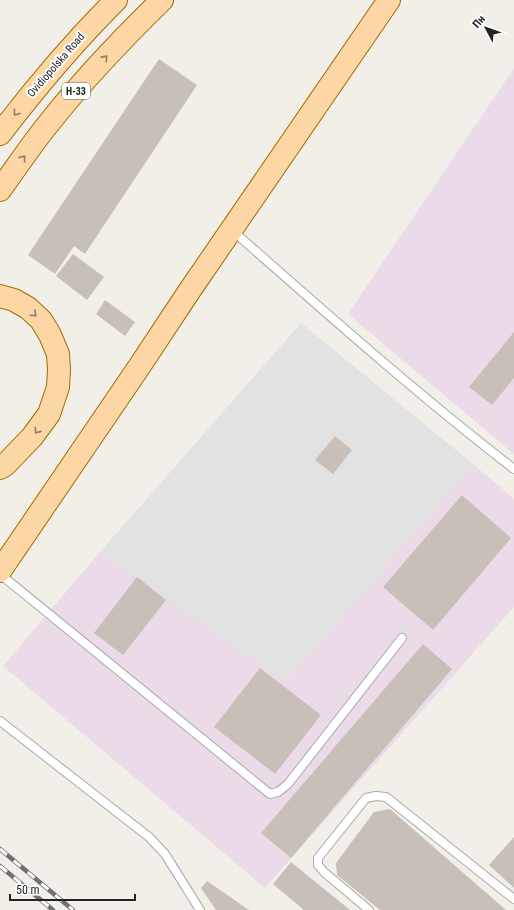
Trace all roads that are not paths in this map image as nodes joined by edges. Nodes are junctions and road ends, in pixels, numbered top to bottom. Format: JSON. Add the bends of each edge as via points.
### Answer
{"nodes":[{"id":1,"x":116,"y":0,"type":"edge"},
{"id":2,"x":162,"y":0,"type":"edge"},
{"id":3,"x":389,"y":0,"type":"edge"},
{"id":4,"x":0,"y":134,"type":"edge"},
{"id":5,"x":0,"y":190,"type":"edge"},
{"id":6,"x":232,"y":230,"type":"junction"},
{"id":7,"x":0,"y":296,"type":"edge"},
{"id":8,"x":0,"y":468,"type":"edge"},
{"id":9,"x":514,"y":470,"type":"edge"},
{"id":10,"x":0,"y":572,"type":"edge"},
{"id":11,"x":402,"y":638,"type":"dead end"},
{"id":12,"x":0,"y":721,"type":"edge"},
{"id":13,"x":514,"y":900,"type":"edge"},
{"id":14,"x":200,"y":910,"type":"edge"},
{"id":15,"x":369,"y":910,"type":"edge"}],
"edges":[{"from":1,"to":4,"type":"main road","name":"Ovidiopolska Road","one_way":true,"via":[[54,66]]},
{"from":5,"to":2,"type":"main road","number":"Н-33","one_way":true,"via":[[48,124],[79,87]]},
{"from":3,"to":6,"type":"main road"},
{"from":6,"to":9,"type":"lane","via":[[400,377]]},
{"from":6,"to":10,"type":"main road"},
{"from":7,"to":8,"type":"main road","one_way":true,"via":[[28,308],[41,320],[58,354],[59,370],[58,387],[49,414],[32,437]]},
{"from":10,"to":11,"type":"lane","via":[[270,794],[278,792],[288,784]]},
{"from":12,"to":14,"type":"lane","via":[[149,837],[165,854]]},
{"from":13,"to":15,"type":"lane","via":[[386,797],[376,796],[366,798],[318,858],[318,865],[324,872]]}]}
